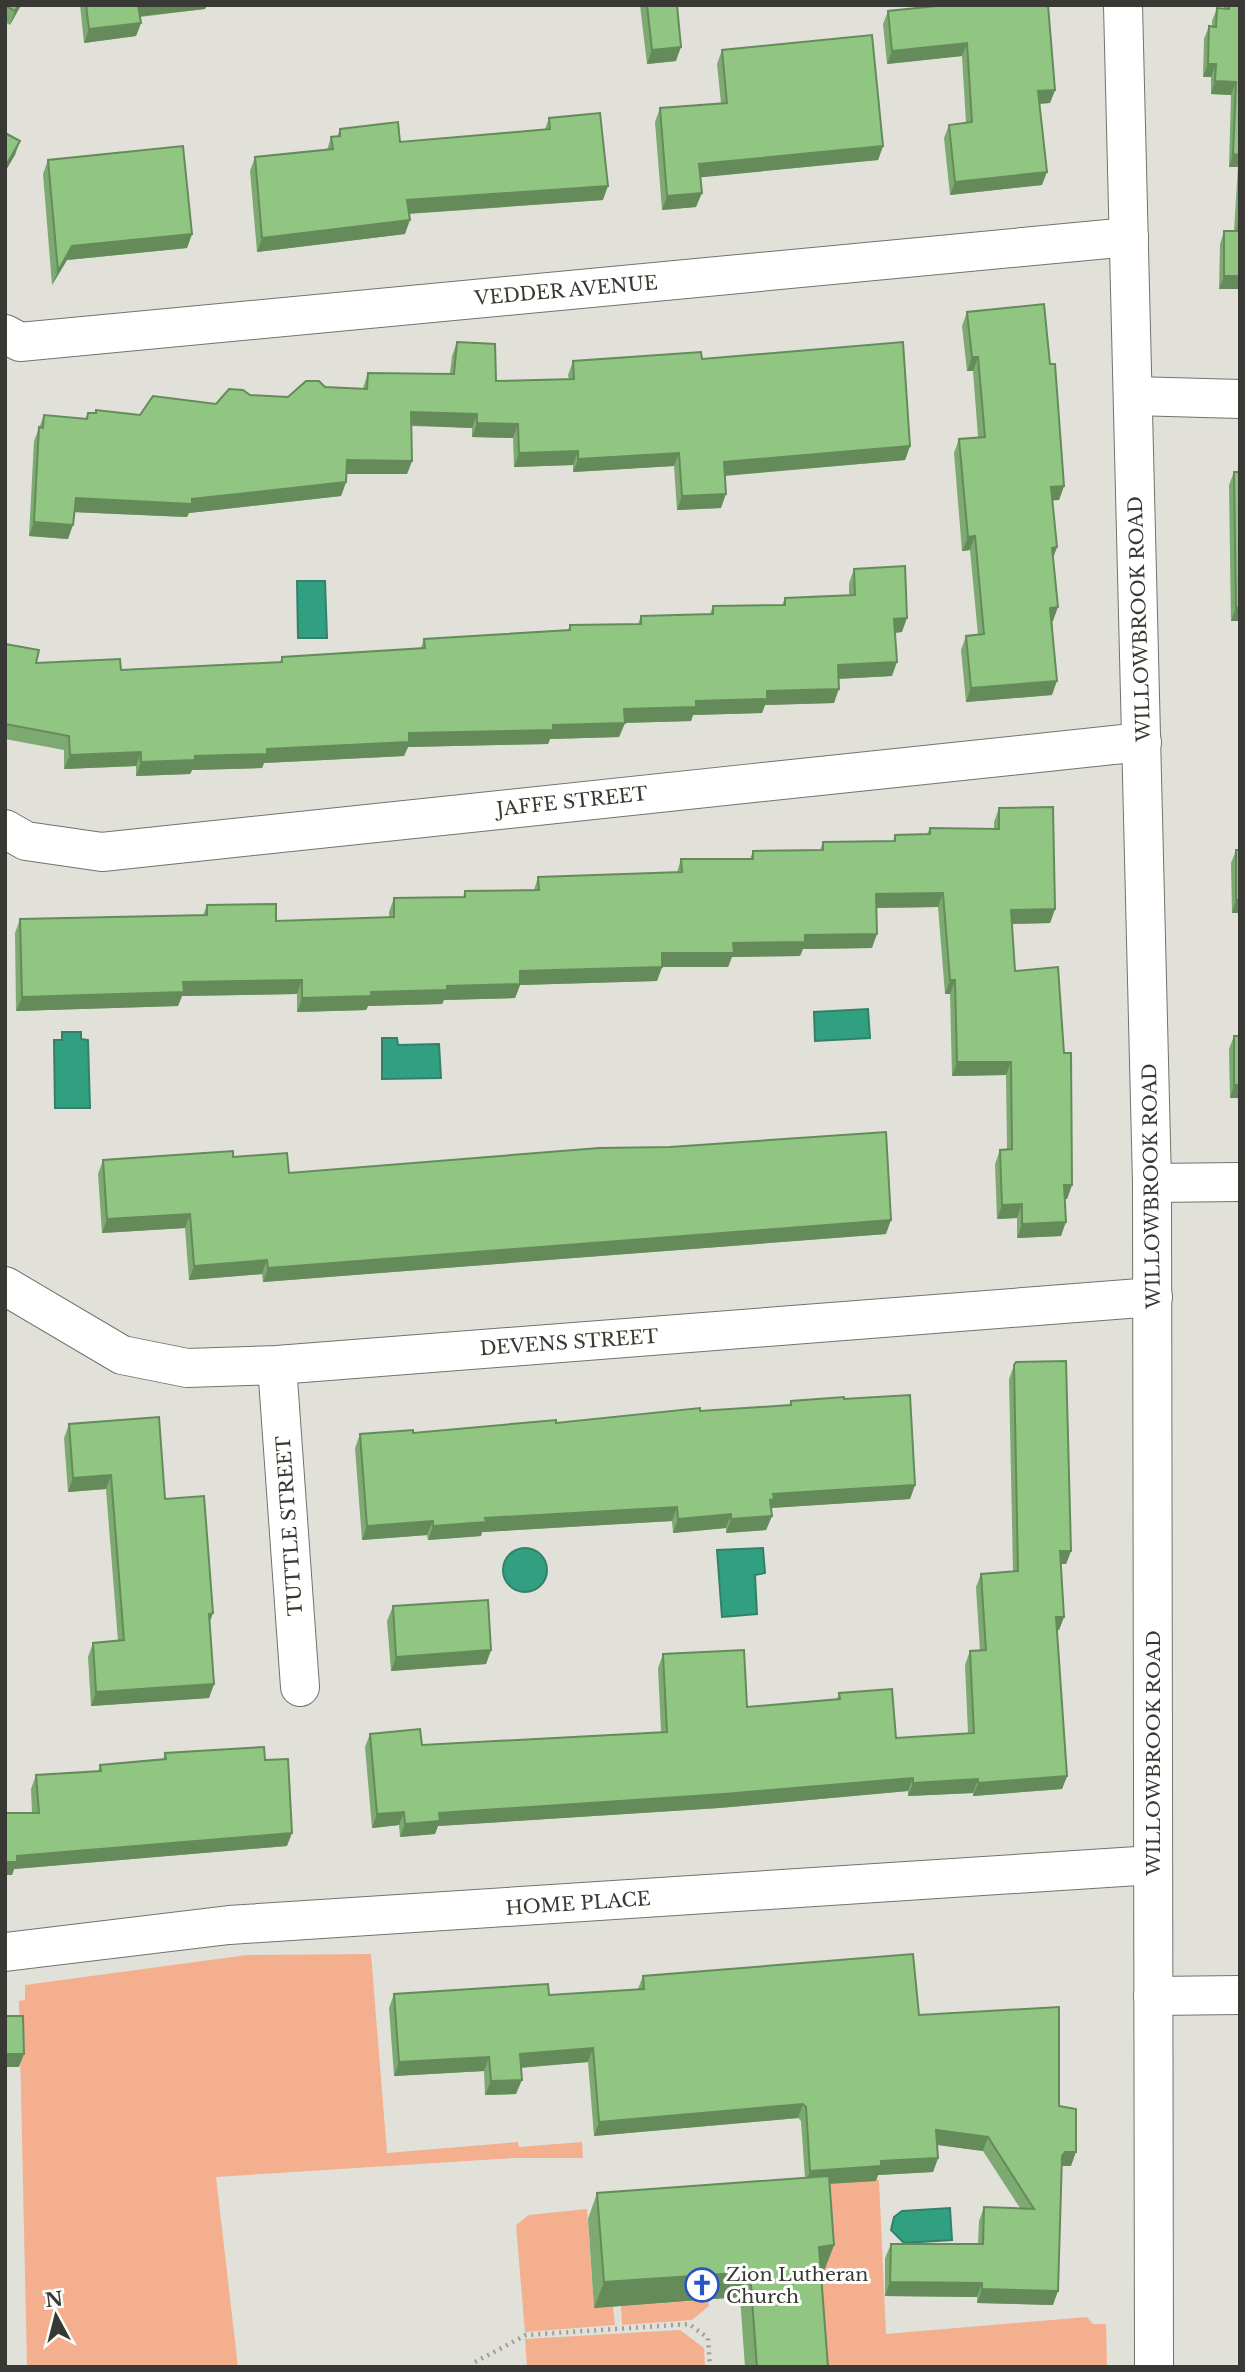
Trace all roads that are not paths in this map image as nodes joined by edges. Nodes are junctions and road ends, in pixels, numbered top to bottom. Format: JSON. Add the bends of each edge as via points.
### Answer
{"nodes":[{"id":1,"x":1123,"y":5,"type":"edge"},
{"id":2,"x":1129,"y":237,"type":"junction"},
{"id":3,"x":5,"y":334,"type":"edge"},
{"id":4,"x":1133,"y":396,"type":"junction"},
{"id":5,"x":1240,"y":400,"type":"edge"},
{"id":6,"x":1142,"y":742,"type":"junction"},
{"id":7,"x":5,"y":829,"type":"edge"},
{"id":8,"x":1240,"y":1182,"type":"edge"},
{"id":9,"x":1152,"y":1183,"type":"junction"},
{"id":10,"x":5,"y":1286,"type":"edge"},
{"id":11,"x":1153,"y":1297,"type":"junction"},
{"id":12,"x":277,"y":1364,"type":"junction"},
{"id":13,"x":300,"y":1687,"type":"dead end"},
{"id":14,"x":1153,"y":1865,"type":"junction"},
{"id":15,"x":5,"y":1952,"type":"edge"},
{"id":16,"x":1240,"y":1995,"type":"edge"},
{"id":17,"x":1153,"y":1996,"type":"junction"},
{"id":18,"x":1154,"y":2367,"type":"edge"}],
"edges":[{"from":1,"to":2,"type":"street","name":"WILLOWBROOK ROAD"},
{"from":2,"to":3,"type":"street","name":"VEDDER AVENUE","via":[[20,342]]},
{"from":2,"to":4,"type":"street","name":"WILLOWBROOK ROAD"},
{"from":4,"to":5,"type":"street"},
{"from":4,"to":6,"type":"street","name":"WILLOWBROOK ROAD"},
{"from":6,"to":7,"type":"street","name":"JAFFE STREET","via":[[102,852],[26,841]]},
{"from":6,"to":9,"type":"street","name":"WILLOWBROOK ROAD"},
{"from":8,"to":9,"type":"street"},
{"from":9,"to":11,"type":"street","name":"WILLOWBROOK ROAD"},
{"from":10,"to":12,"type":"street","name":"DEVENS STREET","via":[[122,1355],[187,1368]]},
{"from":11,"to":12,"type":"street","name":"DEVENS STREET"},
{"from":11,"to":14,"type":"street","name":"WILLOWBROOK ROAD"},
{"from":12,"to":13,"type":"street","name":"TUTTLE STREET"},
{"from":14,"to":15,"type":"street","name":"HOME PLACE","via":[[229,1925]]},
{"from":14,"to":17,"type":"street","name":"WILLOWBROOK ROAD"},
{"from":16,"to":17,"type":"street"},
{"from":17,"to":18,"type":"street","name":"WILLOWBROOK ROAD"}]}
